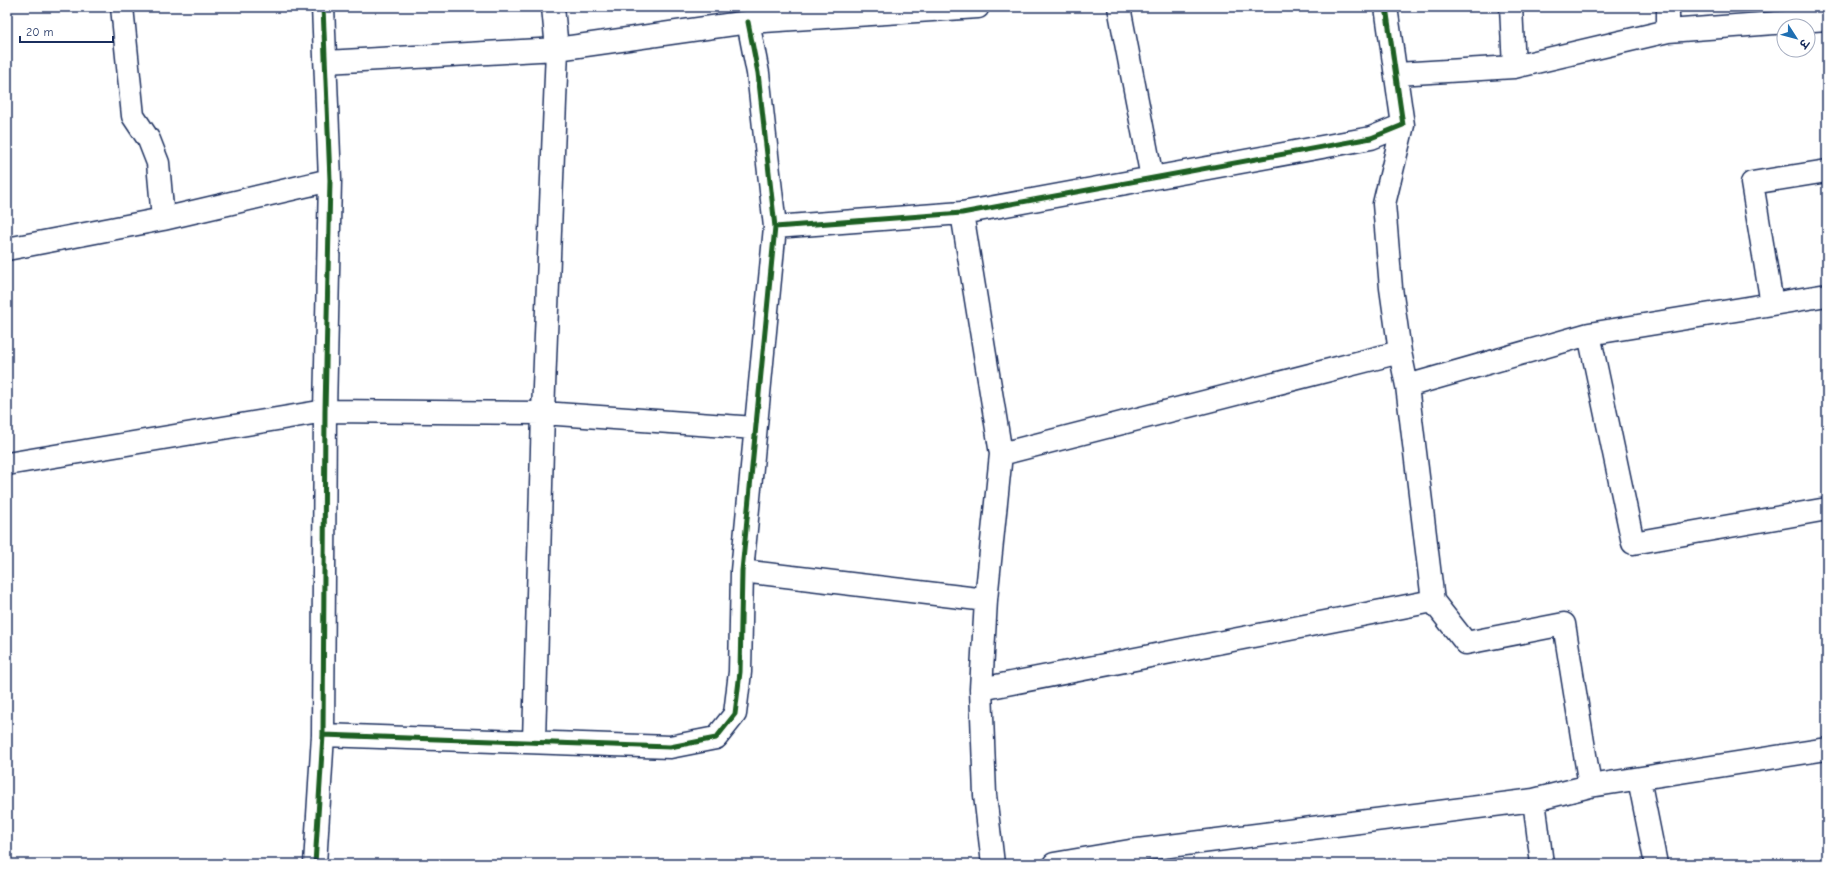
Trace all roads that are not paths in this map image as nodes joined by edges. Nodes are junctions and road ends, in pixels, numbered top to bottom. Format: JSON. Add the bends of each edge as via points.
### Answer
{"nodes":[{"id":1,"x":122,"y":7,"type":"edge"},
{"id":2,"x":324,"y":7,"type":"edge"},
{"id":3,"x":553,"y":7,"type":"edge"},
{"id":4,"x":978,"y":7,"type":"edge"},
{"id":5,"x":1119,"y":7,"type":"edge"},
{"id":6,"x":1386,"y":7,"type":"edge"},
{"id":7,"x":1511,"y":7,"type":"edge"},
{"id":8,"x":1668,"y":7,"type":"edge"},
{"id":9,"x":1827,"y":19,"type":"edge"},
{"id":10,"x":748,"y":22,"type":"junction"},
{"id":11,"x":1668,"y":32,"type":"junction"},
{"id":12,"x":557,"y":49,"type":"junction"},
{"id":13,"x":326,"y":62,"type":"junction"},
{"id":14,"x":1514,"y":67,"type":"junction"},
{"id":15,"x":1397,"y":74,"type":"junction"},
{"id":16,"x":1403,"y":125,"type":"junction"},
{"id":17,"x":1827,"y":171,"type":"edge"},
{"id":18,"x":1152,"y":178,"type":"junction"},
{"id":19,"x":330,"y":180,"type":"junction"},
{"id":20,"x":962,"y":213,"type":"junction"},
{"id":21,"x":163,"y":219,"type":"junction"},
{"id":22,"x":775,"y":228,"type":"junction"},
{"id":23,"x":7,"y":249,"type":"edge"},
{"id":24,"x":1827,"y":294,"type":"edge"},
{"id":25,"x":1772,"y":304,"type":"junction"},
{"id":26,"x":1589,"y":334,"type":"junction"},
{"id":27,"x":1400,"y":352,"type":"junction"},
{"id":28,"x":1407,"y":386,"type":"junction"},
{"id":29,"x":325,"y":411,"type":"junction"},
{"id":30,"x":543,"y":413,"type":"junction"},
{"id":31,"x":755,"y":428,"type":"junction"},
{"id":32,"x":1001,"y":454,"type":"junction"},
{"id":33,"x":7,"y":464,"type":"edge"},
{"id":34,"x":1827,"y":509,"type":"edge"},
{"id":35,"x":742,"y":571,"type":"junction"},
{"id":36,"x":986,"y":600,"type":"junction"},
{"id":37,"x":1433,"y":601,"type":"junction"},
{"id":38,"x":981,"y":689,"type":"junction"},
{"id":39,"x":322,"y":735,"type":"junction"},
{"id":40,"x":534,"y":741,"type":"junction"},
{"id":41,"x":1827,"y":749,"type":"edge"},
{"id":42,"x":1639,"y":779,"type":"junction"},
{"id":43,"x":1590,"y":786,"type":"junction"},
{"id":44,"x":1534,"y":800,"type":"junction"},
{"id":45,"x":1132,"y":857,"type":"edge"},
{"id":46,"x":315,"y":864,"type":"edge"},
{"id":47,"x":993,"y":864,"type":"edge"},
{"id":48,"x":1054,"y":864,"type":"edge"},
{"id":49,"x":1542,"y":864,"type":"edge"},
{"id":50,"x":1656,"y":864,"type":"edge"}],
"edges":[{"from":1,"to":21,"type":"street","via":[[133,116],[149,140],[158,163]]},
{"from":2,"to":13,"type":"street"},
{"from":3,"to":12,"type":"street"},
{"from":4,"to":10,"type":"street"},
{"from":5,"to":18,"type":"street"},
{"from":6,"to":15,"type":"street"},
{"from":7,"to":14,"type":"street"},
{"from":8,"to":11,"type":"street"},
{"from":9,"to":11,"type":"street"},
{"from":10,"to":12,"type":"street"},
{"from":10,"to":22,"type":"street","via":[[758,73]]},
{"from":11,"to":14,"type":"street"},
{"from":12,"to":13,"type":"street"},
{"from":12,"to":30,"type":"street"},
{"from":13,"to":19,"type":"street"},
{"from":14,"to":15,"type":"street"},
{"from":15,"to":16,"type":"street"},
{"from":16,"to":18,"type":"street","via":[[1370,138]]},
{"from":16,"to":27,"type":"street","via":[[1384,204],[1391,288]]},
{"from":17,"to":25,"type":"street","via":[[1752,183]]},
{"from":18,"to":20,"type":"street"},
{"from":19,"to":21,"type":"street"},
{"from":19,"to":29,"type":"street"},
{"from":20,"to":22,"type":"street"},
{"from":20,"to":32,"type":"street"},
{"from":21,"to":23,"type":"street"},
{"from":22,"to":31,"type":"street"},
{"from":24,"to":25,"type":"street"},
{"from":25,"to":26,"type":"street"},
{"from":26,"to":28,"type":"street"},
{"from":26,"to":34,"type":"street","via":[[1632,543]]},
{"from":27,"to":28,"type":"street"},
{"from":27,"to":32,"type":"street"},
{"from":28,"to":37,"type":"street"},
{"from":29,"to":30,"type":"street"},
{"from":29,"to":33,"type":"street"},
{"from":29,"to":39,"type":"street"},
{"from":30,"to":31,"type":"street"},
{"from":30,"to":40,"type":"street"},
{"from":31,"to":35,"type":"street"},
{"from":32,"to":36,"type":"street"},
{"from":35,"to":36,"type":"street"},
{"from":35,"to":40,"type":"street","via":[[740,672],[735,714],[716,738],[670,747]]},
{"from":36,"to":38,"type":"street"},
{"from":37,"to":38,"type":"street"},
{"from":37,"to":43,"type":"street","via":[[1466,643],[1564,624]]},
{"from":38,"to":47,"type":"street","via":[[985,794]]},
{"from":39,"to":40,"type":"street"},
{"from":39,"to":46,"type":"street"},
{"from":41,"to":42,"type":"street"},
{"from":42,"to":43,"type":"street"},
{"from":42,"to":50,"type":"street"},
{"from":43,"to":44,"type":"street"},
{"from":44,"to":45,"type":"street"},
{"from":44,"to":49,"type":"street"},
{"from":45,"to":48,"type":"street"}]}
